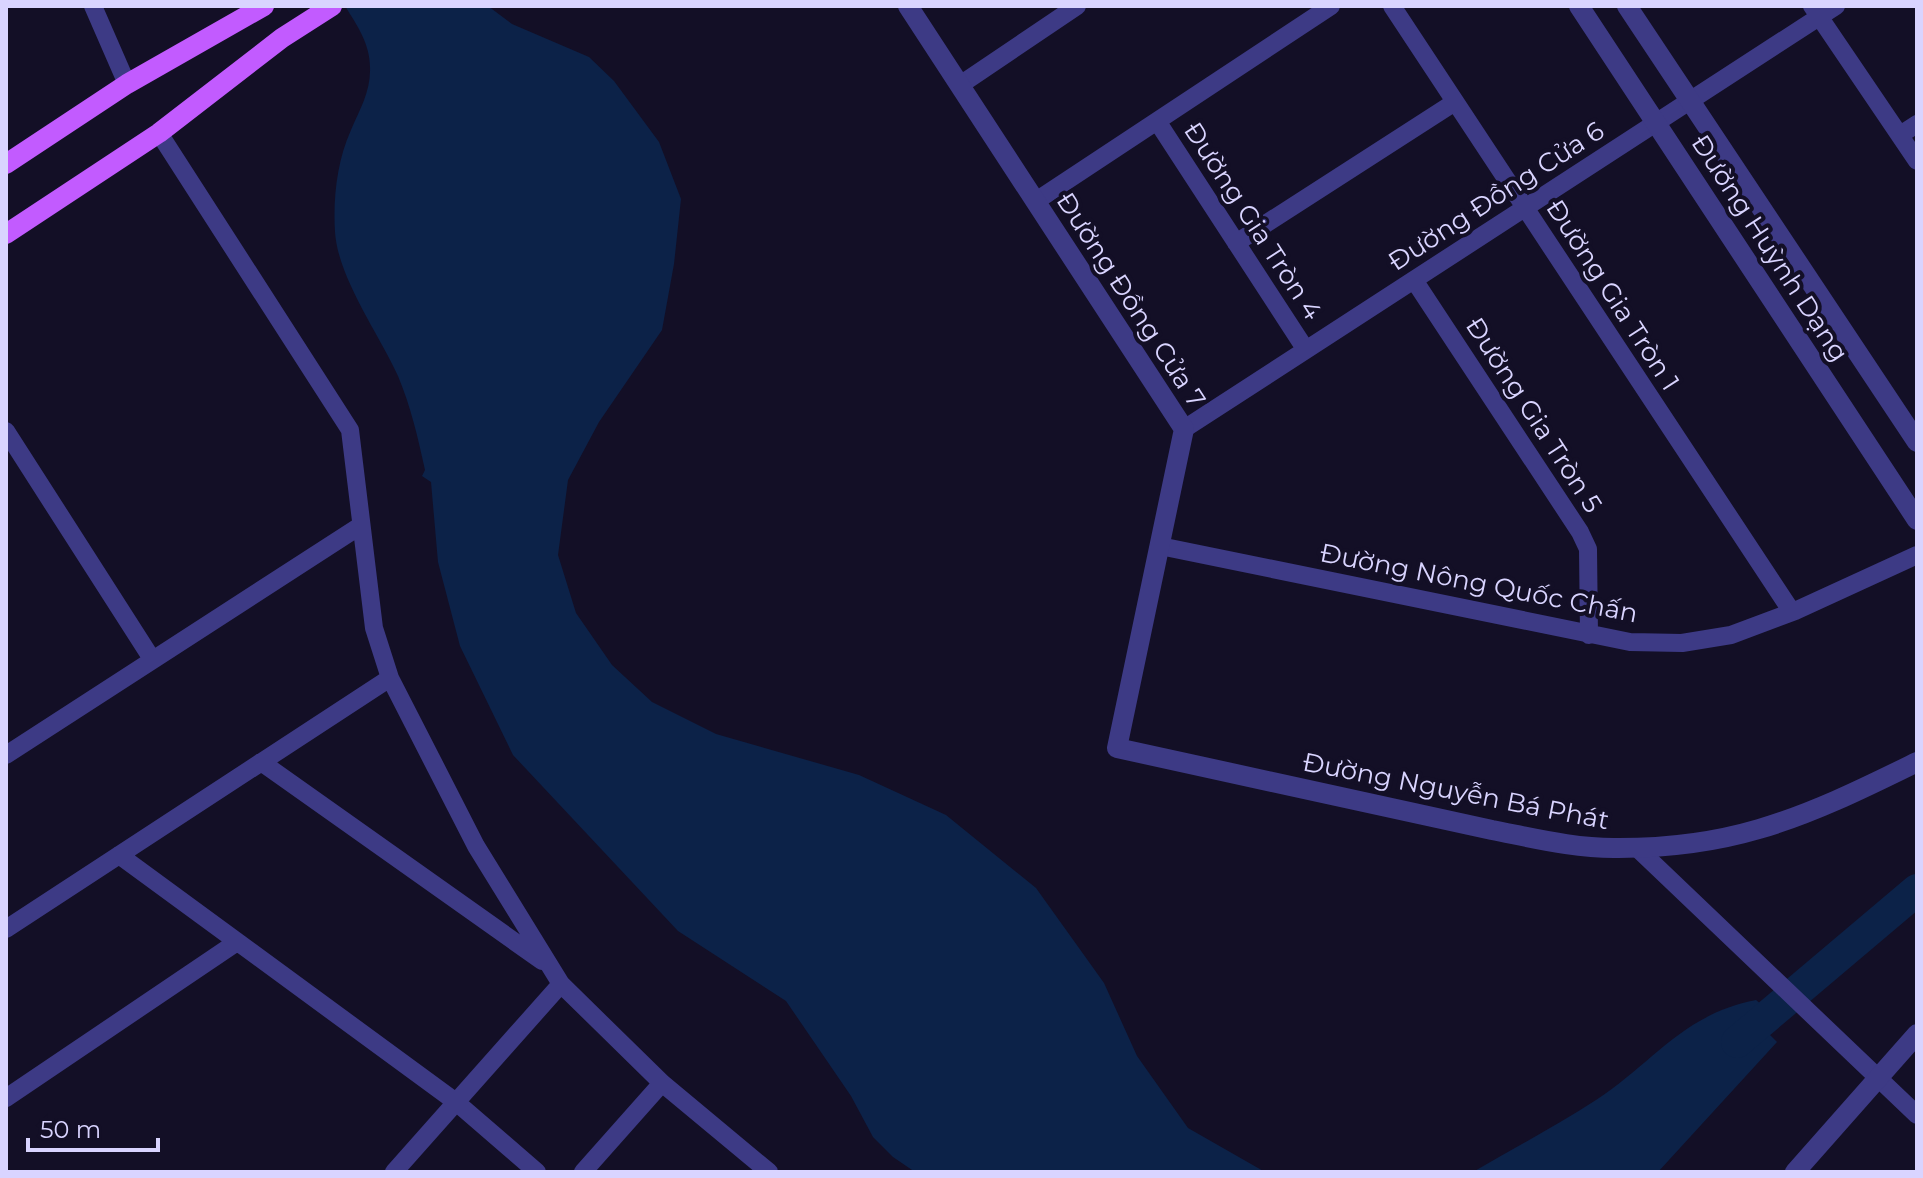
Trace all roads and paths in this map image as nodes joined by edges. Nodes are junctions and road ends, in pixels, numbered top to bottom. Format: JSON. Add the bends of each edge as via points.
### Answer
{"nodes":[{"id":1,"x":93,"y":6,"type":"edge"},
{"id":2,"x":264,"y":6,"type":"edge"},
{"id":3,"x":332,"y":6,"type":"edge"},
{"id":4,"x":908,"y":6,"type":"edge"},
{"id":5,"x":1077,"y":6,"type":"edge"},
{"id":6,"x":1331,"y":6,"type":"edge"},
{"id":7,"x":1392,"y":6,"type":"edge"},
{"id":8,"x":1579,"y":6,"type":"edge"},
{"id":9,"x":1627,"y":6,"type":"edge"},
{"id":10,"x":1836,"y":6,"type":"edge"},
{"id":11,"x":1815,"y":12,"type":"edge"},
{"id":12,"x":127,"y":84,"type":"junction"},
{"id":13,"x":960,"y":85,"type":"junction"},
{"id":14,"x":1690,"y":101,"type":"junction"},
{"id":15,"x":1455,"y":102,"type":"junction"},
{"id":16,"x":1157,"y":121,"type":"junction"},
{"id":17,"x":1656,"y":123,"type":"junction"},
{"id":18,"x":1917,"y":124,"type":"edge"},
{"id":19,"x":159,"y":133,"type":"junction"},
{"id":20,"x":1900,"y":135,"type":"junction"},
{"id":21,"x":1917,"y":161,"type":"edge"},
{"id":22,"x":6,"y":164,"type":"edge"},
{"id":23,"x":1036,"y":201,"type":"junction"},
{"id":24,"x":1525,"y":208,"type":"junction"},
{"id":25,"x":6,"y":234,"type":"edge"},
{"id":26,"x":1236,"y":243,"type":"junction"},
{"id":27,"x":1414,"y":280,"type":"junction"},
{"id":28,"x":1306,"y":350,"type":"junction"},
{"id":29,"x":1184,"y":429,"type":"junction"},
{"id":30,"x":6,"y":431,"type":"edge"},
{"id":31,"x":1917,"y":442,"type":"edge"},
{"id":32,"x":1917,"y":520,"type":"edge"},
{"id":33,"x":360,"y":526,"type":"junction"},
{"id":34,"x":1160,"y":546,"type":"junction"},
{"id":35,"x":1917,"y":555,"type":"edge"},
{"id":36,"x":1792,"y":612,"type":"junction"},
{"id":37,"x":1589,"y":635,"type":"junction"},
{"id":38,"x":152,"y":659,"type":"junction"},
{"id":39,"x":390,"y":678,"type":"junction"},
{"id":40,"x":1117,"y":748,"type":"joint"},
{"id":41,"x":6,"y":755,"type":"edge"},
{"id":42,"x":261,"y":762,"type":"junction"},
{"id":43,"x":1917,"y":762,"type":"edge"},
{"id":44,"x":1636,"y":847,"type":"junction"},
{"id":45,"x":119,"y":855,"type":"junction"},
{"id":46,"x":6,"y":929,"type":"edge"},
{"id":47,"x":237,"y":942,"type":"junction"},
{"id":48,"x":550,"y":968,"type":"junction"},
{"id":49,"x":561,"y":984,"type":"junction"},
{"id":50,"x":1917,"y":1034,"type":"edge"},
{"id":51,"x":1877,"y":1077,"type":"junction"},
{"id":52,"x":662,"y":1083,"type":"junction"},
{"id":53,"x":6,"y":1098,"type":"edge"},
{"id":54,"x":456,"y":1102,"type":"junction"},
{"id":55,"x":1917,"y":1115,"type":"edge"},
{"id":56,"x":394,"y":1172,"type":"edge"},
{"id":57,"x":537,"y":1172,"type":"edge"},
{"id":58,"x":583,"y":1172,"type":"edge"},
{"id":59,"x":769,"y":1172,"type":"edge"},
{"id":60,"x":1795,"y":1172,"type":"edge"}],
"edges":[{"from":1,"to":12,"type":"street"},
{"from":2,"to":12,"type":"main road"},
{"from":3,"to":19,"type":"main road"},
{"from":4,"to":13,"type":"street","name":"Đường Đồng Cửa 7"},
{"from":5,"to":13,"type":"street"},
{"from":6,"to":16,"type":"street"},
{"from":7,"to":15,"type":"street","name":"Đường Gia Tròn 1"},
{"from":8,"to":17,"type":"street","name":"Đường Huỳnh Dạng"},
{"from":9,"to":14,"type":"street","name":"Đường Huỳnh Dạng"},
{"from":10,"to":11,"type":"street","name":"Đường Đồng Cửa 6"},
{"from":11,"to":14,"type":"street","name":"Đường Đồng Cửa 6"},
{"from":11,"to":20,"type":"street"},
{"from":12,"to":22,"type":"main road"},
{"from":13,"to":23,"type":"street","name":"Đường Đồng Cửa 7"},
{"from":14,"to":17,"type":"street","name":"Đường Đồng Cửa 6"},
{"from":14,"to":31,"type":"street","name":"Đường Huỳnh Dạng"},
{"from":15,"to":24,"type":"street","name":"Đường Gia Tròn 1"},
{"from":15,"to":26,"type":"street"},
{"from":16,"to":23,"type":"street"},
{"from":16,"to":26,"type":"street","name":"Đường Gia Tròn 4"},
{"from":17,"to":24,"type":"street","name":"Đường Đồng Cửa 6"},
{"from":17,"to":32,"type":"street","name":"Đường Huỳnh Dạng"},
{"from":18,"to":20,"type":"street"},
{"from":19,"to":25,"type":"main road"},
{"from":19,"to":33,"type":"street","via":[[350,430]]},
{"from":20,"to":21,"type":"street"},
{"from":23,"to":29,"type":"street","name":"Đường Đồng Cửa 7"},
{"from":24,"to":27,"type":"street","name":"Đường Đồng Cửa 6"},
{"from":24,"to":36,"type":"street","name":"Đường Gia Tròn 1"},
{"from":26,"to":28,"type":"street","name":"Đường Gia Tròn 4"},
{"from":27,"to":28,"type":"street","name":"Đường Đồng Cửa 6"},
{"from":27,"to":37,"type":"street","name":"Đường Gia Tròn 5","via":[[1580,532],[1588,549]]},
{"from":28,"to":29,"type":"street","name":"Đường Đồng Cửa 6"},
{"from":29,"to":34,"type":"street","name":"Đường Đồng Cửa 7"},
{"from":30,"to":38,"type":"street"},
{"from":33,"to":38,"type":"street"},
{"from":33,"to":39,"type":"street","via":[[374,628]]},
{"from":34,"to":37,"type":"street","name":"Đường Nông Quốc Chấn"},
{"from":34,"to":40,"type":"street","name":"Đường Đồng Cửa 7"},
{"from":35,"to":36,"type":"street","name":"Đường Nông Quốc Chấn"},
{"from":36,"to":37,"type":"street","name":"Đường Nông Quốc Chấn","via":[[1731,635],[1682,643]]},
{"from":38,"to":41,"type":"street"},
{"from":39,"to":42,"type":"street"},
{"from":39,"to":48,"type":"street","via":[[476,846]]},
{"from":40,"to":44,"type":"street","name":"Đường Nguyễn Bá Phát","via":[[1492,830],[1617,849]]},
{"from":42,"to":45,"type":"street"},
{"from":42,"to":48,"type":"street"},
{"from":43,"to":44,"type":"street","name":"Đường Nguyễn Bá Phát","via":[[1849,795],[1758,829]]},
{"from":44,"to":51,"type":"street"},
{"from":45,"to":46,"type":"street"},
{"from":45,"to":47,"type":"street"},
{"from":47,"to":53,"type":"street"},
{"from":47,"to":54,"type":"street"},
{"from":48,"to":49,"type":"street"},
{"from":49,"to":52,"type":"street"},
{"from":49,"to":54,"type":"street"},
{"from":50,"to":51,"type":"street"},
{"from":51,"to":55,"type":"street"},
{"from":51,"to":60,"type":"street"},
{"from":52,"to":58,"type":"street"},
{"from":52,"to":59,"type":"street"},
{"from":54,"to":56,"type":"street"},
{"from":54,"to":57,"type":"street"}]}
